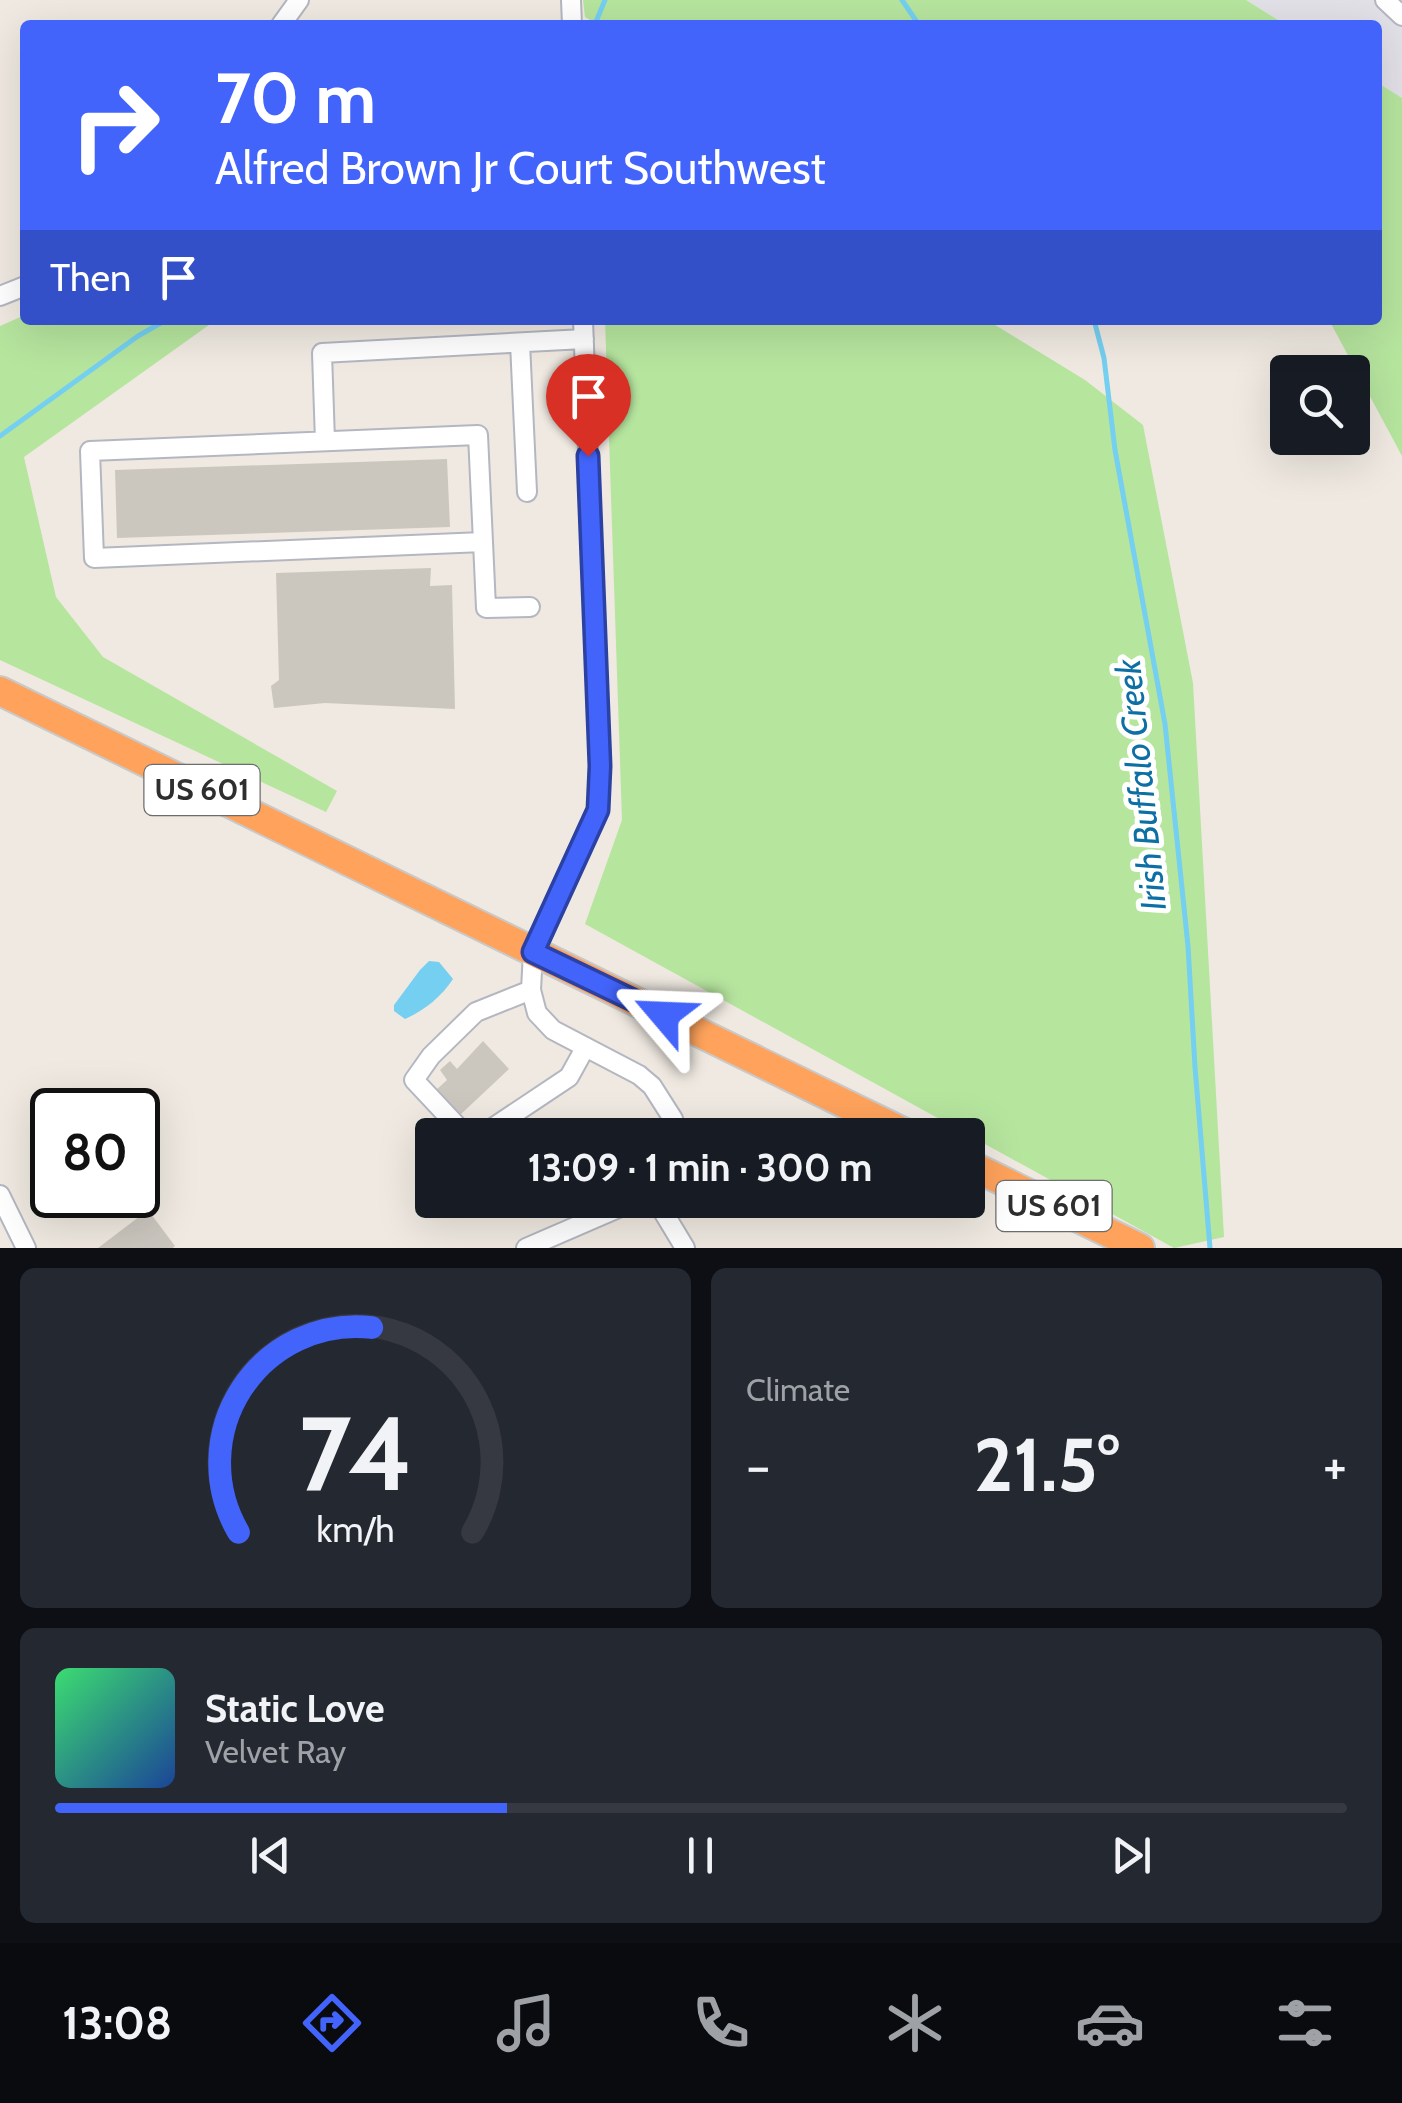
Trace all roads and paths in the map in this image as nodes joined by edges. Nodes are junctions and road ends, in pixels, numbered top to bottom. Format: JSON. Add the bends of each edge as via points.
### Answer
{"nodes":[{"id":1,"x":299,"y":0,"type":"edge"},
{"id":2,"x":1385,"y":0,"type":"edge"},
{"id":3,"x":1402,"y":16,"type":"edge"},
{"id":4,"x":284,"y":20,"type":"edge"},
{"id":5,"x":584,"y":330,"type":"edge"},
{"id":6,"x":520,"y":342,"type":"junction"},
{"id":7,"x":324,"y":441,"type":"junction"},
{"id":8,"x":526,"y":492,"type":"dead end"},
{"id":9,"x":482,"y":542,"type":"junction"},
{"id":10,"x":530,"y":607,"type":"dead end"},
{"id":11,"x":0,"y":691,"type":"edge"},
{"id":12,"x":533,"y":952,"type":"junction"},
{"id":13,"x":531,"y":990,"type":"junction"},
{"id":14,"x":585,"y":1048,"type":"junction"},
{"id":15,"x":450,"y":1118,"type":"edge"},
{"id":16,"x":508,"y":1118,"type":"edge"},
{"id":17,"x":672,"y":1118,"type":"edge"},
{"id":18,"x":874,"y":1118,"type":"edge"},
{"id":19,"x":985,"y":1172,"type":"edge"},
{"id":20,"x":0,"y":1195,"type":"edge"},
{"id":21,"x":595,"y":1218,"type":"edge"},
{"id":22,"x":667,"y":1218,"type":"edge"},
{"id":23,"x":26,"y":1248,"type":"edge"},
{"id":24,"x":526,"y":1248,"type":"edge"},
{"id":25,"x":685,"y":1248,"type":"edge"},
{"id":26,"x":1140,"y":1248,"type":"edge"}],
"edges":[{"from":1,"to":4,"type":"street"},
{"from":2,"to":3,"type":"street"},
{"from":5,"to":6,"type":"street"},
{"from":5,"to":12,"type":"street","via":[[598,810]]},
{"from":6,"to":7,"type":"street","via":[[322,354]]},
{"from":6,"to":8,"type":"street"},
{"from":7,"to":9,"type":"street","via":[[478,435]]},
{"from":7,"to":9,"type":"street","via":[[90,451],[94,558]]},
{"from":9,"to":10,"type":"street","via":[[486,608]]},
{"from":11,"to":12,"type":"highway","number":"US 601"},
{"from":12,"to":13,"type":"street"},
{"from":12,"to":18,"type":"highway","number":"US 601"},
{"from":13,"to":14,"type":"street","via":[[543,1022]]},
{"from":13,"to":15,"type":"street","via":[[476,1012],[414,1080]]},
{"from":14,"to":16,"type":"street","via":[[569,1077]]},
{"from":14,"to":17,"type":"street","via":[[639,1075]]},
{"from":19,"to":26,"type":"highway","number":"US 601"},
{"from":20,"to":23,"type":"street"},
{"from":21,"to":24,"type":"street"},
{"from":22,"to":25,"type":"street"}]}
